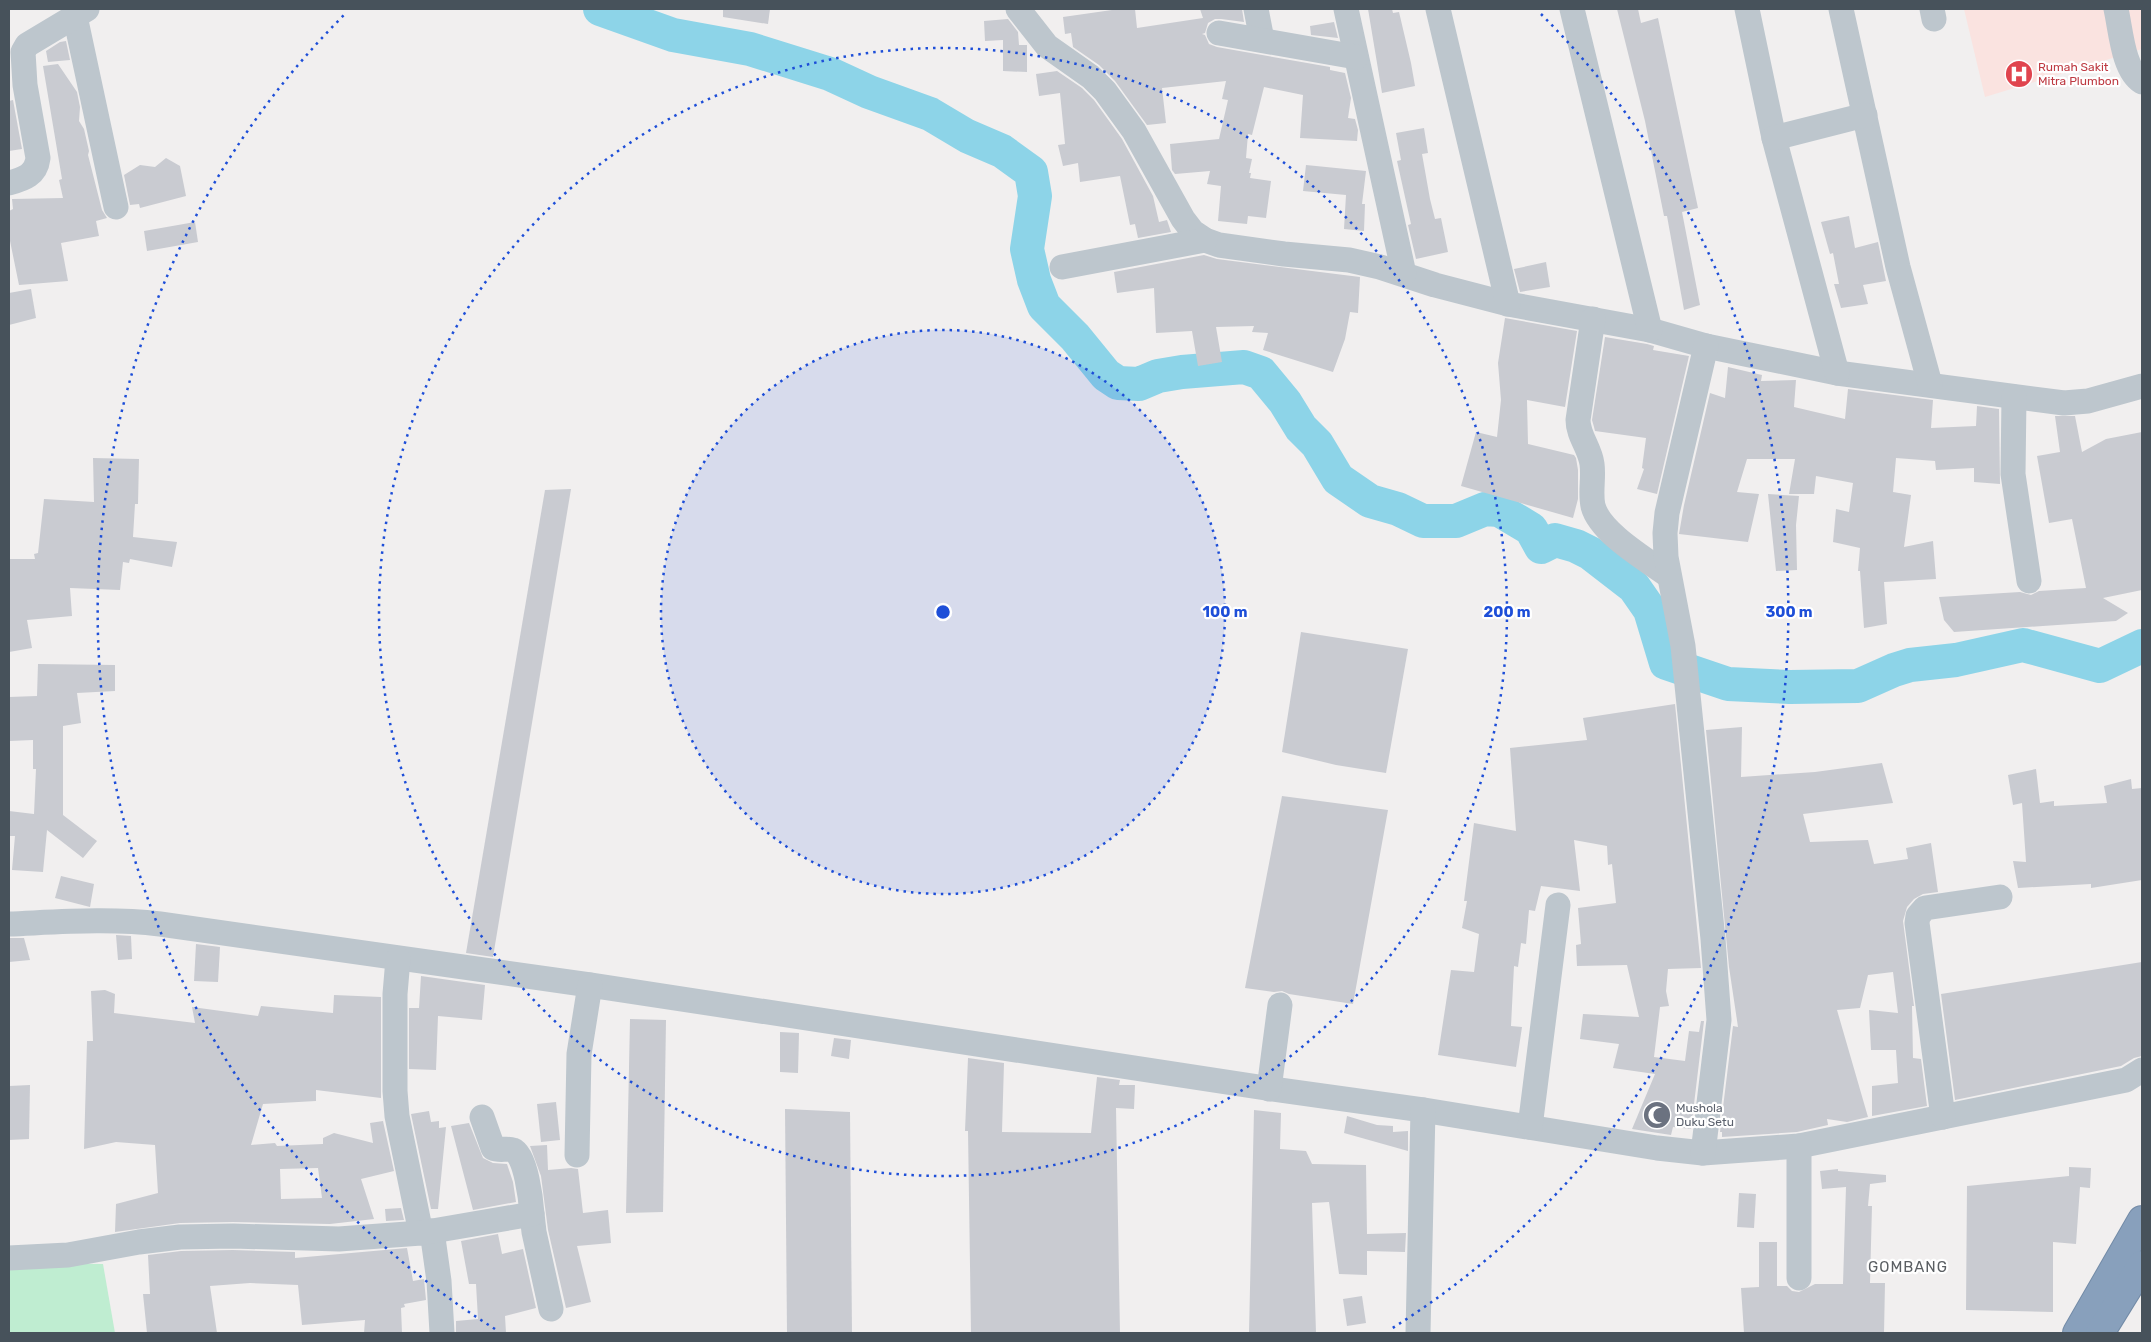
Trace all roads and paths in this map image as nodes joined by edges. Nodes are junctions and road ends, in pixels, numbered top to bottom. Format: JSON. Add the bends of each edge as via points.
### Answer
{"nodes":[{"id":1,"x":1018,"y":9,"type":"edge"},
{"id":2,"x":1256,"y":9,"type":"edge"},
{"id":3,"x":1346,"y":9,"type":"edge"},
{"id":4,"x":1438,"y":9,"type":"edge"},
{"id":5,"x":1572,"y":9,"type":"edge"},
{"id":6,"x":1747,"y":9,"type":"edge"},
{"id":7,"x":1841,"y":9,"type":"edge"},
{"id":8,"x":2116,"y":9,"type":"edge"},
{"id":9,"x":81,"y":12,"type":"edge"},
{"id":10,"x":1219,"y":33,"type":"dead end"},
{"id":11,"x":1262,"y":40,"type":"junction"},
{"id":12,"x":1356,"y":57,"type":"junction"},
{"id":13,"x":2142,"y":82,"type":"edge"},
{"id":14,"x":1865,"y":115,"type":"junction"},
{"id":15,"x":1774,"y":138,"type":"junction"},
{"id":16,"x":9,"y":183,"type":"edge"},
{"id":17,"x":116,"y":207,"type":"dead end"},
{"id":18,"x":1206,"y":240,"type":"junction"},
{"id":19,"x":1062,"y":267,"type":"dead end"},
{"id":20,"x":1404,"y":274,"type":"junction"},
{"id":21,"x":1508,"y":304,"type":"junction"},
{"id":22,"x":1593,"y":319,"type":"junction"},
{"id":23,"x":1650,"y":330,"type":"junction"},
{"id":24,"x":1706,"y":346,"type":"junction"},
{"id":25,"x":1836,"y":373,"type":"junction"},
{"id":26,"x":1930,"y":384,"type":"junction"},
{"id":27,"x":2142,"y":386,"type":"edge"},
{"id":28,"x":2014,"y":397,"type":"junction"},
{"id":29,"x":1669,"y":576,"type":"junction"},
{"id":30,"x":2029,"y":581,"type":"dead end"},
{"id":31,"x":2000,"y":897,"type":"dead end"},
{"id":32,"x":1558,"y":905,"type":"dead end"},
{"id":33,"x":9,"y":924,"type":"edge"},
{"id":34,"x":398,"y":959,"type":"junction"},
{"id":35,"x":590,"y":985,"type":"junction"},
{"id":36,"x":1280,"y":1005,"type":"dead end"},
{"id":37,"x":2142,"y":1070,"type":"edge"},
{"id":38,"x":1269,"y":1089,"type":"junction"},
{"id":39,"x":1423,"y":1110,"type":"junction"},
{"id":40,"x":482,"y":1117,"type":"dead end"},
{"id":41,"x":1943,"y":1117,"type":"junction"},
{"id":42,"x":1530,"y":1127,"type":"junction"},
{"id":43,"x":1799,"y":1146,"type":"junction"},
{"id":44,"x":1703,"y":1153,"type":"junction"},
{"id":45,"x":577,"y":1155,"type":"dead end"},
{"id":46,"x":532,"y":1214,"type":"junction"},
{"id":47,"x":2142,"y":1220,"type":"edge"},
{"id":48,"x":427,"y":1232,"type":"junction"},
{"id":49,"x":9,"y":1258,"type":"edge"},
{"id":50,"x":2142,"y":1265,"type":"edge"},
{"id":51,"x":1799,"y":1278,"type":"dead end"},
{"id":52,"x":551,"y":1309,"type":"dead end"},
{"id":53,"x":442,"y":1333,"type":"edge"},
{"id":54,"x":1418,"y":1333,"type":"edge"},
{"id":55,"x":2077,"y":1333,"type":"edge"},
{"id":56,"x":2100,"y":1333,"type":"edge"}],
"edges":[{"from":1,"to":18,"type":"street","via":[[1047,46],[1105,91],[1134,130],[1182,219],[1193,232]]},
{"from":2,"to":11,"type":"street"},
{"from":3,"to":12,"type":"street"},
{"from":4,"to":21,"type":"street"},
{"from":5,"to":23,"type":"street"},
{"from":6,"to":15,"type":"street"},
{"from":7,"to":14,"type":"street"},
{"from":8,"to":13,"type":"street","via":[[2128,64],[2134,77]]},
{"from":9,"to":16,"type":"street","via":[[27,45],[23,52],[37,168],[30,175]]},
{"from":9,"to":17,"type":"street"},
{"from":10,"to":11,"type":"street"},
{"from":11,"to":12,"type":"street"},
{"from":12,"to":20,"type":"street"},
{"from":14,"to":15,"type":"street"},
{"from":14,"to":26,"type":"street","via":[[1898,267]]},
{"from":15,"to":25,"type":"street"},
{"from":18,"to":19,"type":"street"},
{"from":18,"to":20,"type":"street","via":[[1219,245],[1349,260]]},
{"from":20,"to":21,"type":"street"},
{"from":21,"to":22,"type":"street"},
{"from":22,"to":23,"type":"street"},
{"from":22,"to":29,"type":"street","via":[[1578,429],[1592,462],[1594,508],[1605,526],[1618,538]]},
{"from":23,"to":24,"type":"street"},
{"from":24,"to":25,"type":"street"},
{"from":24,"to":29,"type":"street","via":[[1667,513],[1665,541]]},
{"from":25,"to":26,"type":"street"},
{"from":26,"to":28,"type":"street"},
{"from":27,"to":28,"type":"street","via":[[2088,401],[2055,402]]},
{"from":28,"to":30,"type":"street","via":[[2013,474]]},
{"from":29,"to":44,"type":"street","via":[[1683,646],[1719,1020]]},
{"from":31,"to":41,"type":"street","via":[[1926,908],[1918,916]]},
{"from":32,"to":42,"type":"street"},
{"from":33,"to":34,"type":"street","via":[[132,920]]},
{"from":34,"to":35,"type":"street"},
{"from":34,"to":48,"type":"street","via":[[395,994],[397,1116]]},
{"from":35,"to":38,"type":"street"},
{"from":35,"to":45,"type":"street","via":[[580,1054]]},
{"from":36,"to":38,"type":"street"},
{"from":37,"to":41,"type":"street","via":[[2126,1080]]},
{"from":38,"to":39,"type":"street"},
{"from":39,"to":42,"type":"street"},
{"from":39,"to":54,"type":"street"},
{"from":40,"to":46,"type":"street","via":[[493,1148],[512,1150],[517,1154],[529,1186]]},
{"from":41,"to":43,"type":"street"},
{"from":42,"to":44,"type":"street"},
{"from":43,"to":44,"type":"street"},
{"from":43,"to":51,"type":"street"},
{"from":46,"to":48,"type":"street"},
{"from":46,"to":52,"type":"street"},
{"from":47,"to":55,"type":"highway"},
{"from":48,"to":49,"type":"street","via":[[339,1239],[180,1237],[68,1254]]},
{"from":48,"to":53,"type":"street","via":[[439,1281]]},
{"from":50,"to":56,"type":"highway"}]}
